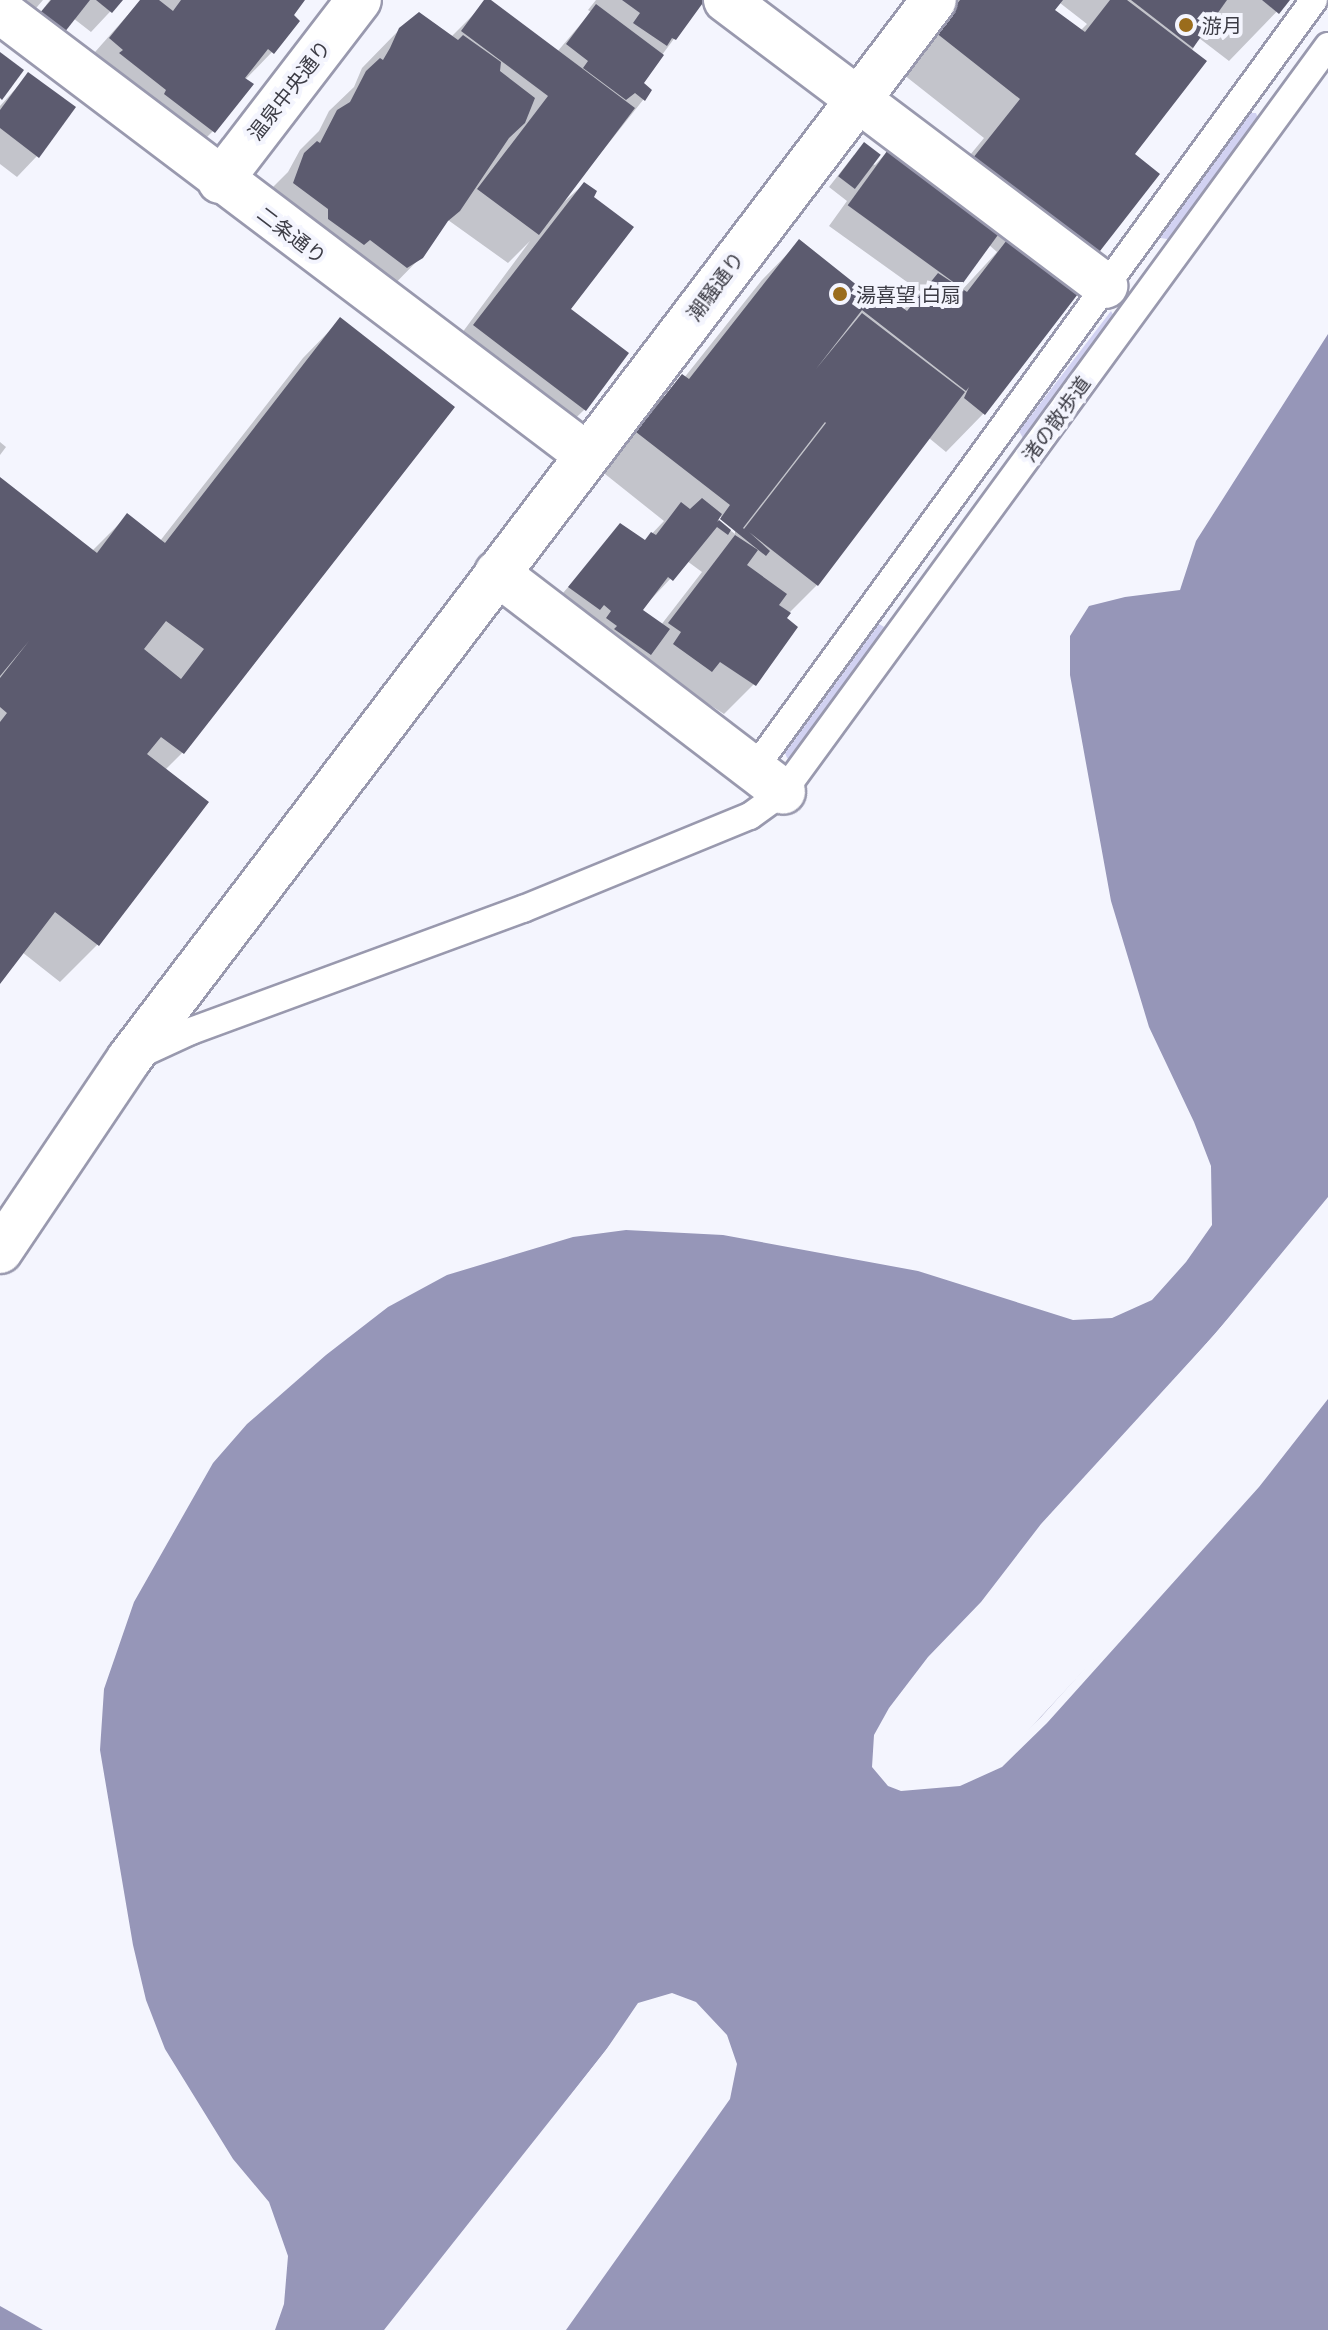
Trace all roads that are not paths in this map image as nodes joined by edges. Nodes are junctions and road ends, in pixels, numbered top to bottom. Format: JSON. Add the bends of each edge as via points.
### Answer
{"nodes":[{"id":1,"x":359,"y":0,"type":"edge"},
{"id":2,"x":726,"y":0,"type":"edge"},
{"id":3,"x":934,"y":0,"type":"edge"},
{"id":4,"x":1314,"y":0,"type":"edge"},
{"id":5,"x":0,"y":11,"type":"edge"},
{"id":6,"x":1328,"y":46,"type":"edge"},
{"id":7,"x":1244,"y":96,"type":"junction"},
{"id":8,"x":856,"y":101,"type":"junction"},
{"id":9,"x":1274,"y":119,"type":"junction"},
{"id":10,"x":220,"y":181,"type":"junction"},
{"id":11,"x":1121,"y":298,"type":"junction"},
{"id":12,"x":587,"y":455,"type":"junction"},
{"id":13,"x":975,"y":466,"type":"junction"},
{"id":14,"x":1005,"y":489,"type":"junction"},
{"id":15,"x":497,"y":573,"type":"junction"},
{"id":16,"x":885,"y":589,"type":"junction"},
{"id":17,"x":914,"y":612,"type":"junction"},
{"id":18,"x":768,"y":780,"type":"junction"},
{"id":19,"x":129,"y":1059,"type":"junction"},
{"id":20,"x":0,"y":1251,"type":"edge"}],
"edges":[{"from":1,"to":10,"type":"street","name":"温泉中央通り"},
{"from":2,"to":8,"type":"street"},
{"from":3,"to":8,"type":"street","name":"潮騒通り"},
{"from":4,"to":7,"type":"lane"},
{"from":5,"to":10,"type":"street","name":"二条通り"},
{"from":6,"to":9,"type":"lane","name":"渚の散歩道"},
{"from":7,"to":9,"type":"lane"},
{"from":7,"to":11,"type":"lane"},
{"from":8,"to":11,"type":"street"},
{"from":8,"to":12,"type":"street","name":"潮騒通り"},
{"from":9,"to":11,"type":"lane","name":"渚の散歩道"},
{"from":10,"to":12,"type":"street","name":"二条通り"},
{"from":11,"to":13,"type":"lane"},
{"from":11,"to":14,"type":"lane","name":"渚の散歩道"},
{"from":12,"to":15,"type":"street","name":"潮騒通り"},
{"from":13,"to":14,"type":"lane"},
{"from":13,"to":16,"type":"lane"},
{"from":14,"to":17,"type":"lane","name":"渚の散歩道"},
{"from":15,"to":18,"type":"street"},
{"from":15,"to":19,"type":"street","name":"潮騒通り"},
{"from":16,"to":17,"type":"lane"},
{"from":16,"to":18,"type":"lane"},
{"from":17,"to":18,"type":"lane","name":"渚の散歩道"},
{"from":18,"to":19,"type":"lane","via":[[750,816]]},
{"from":19,"to":20,"type":"street","name":"潮騒通り"}]}
